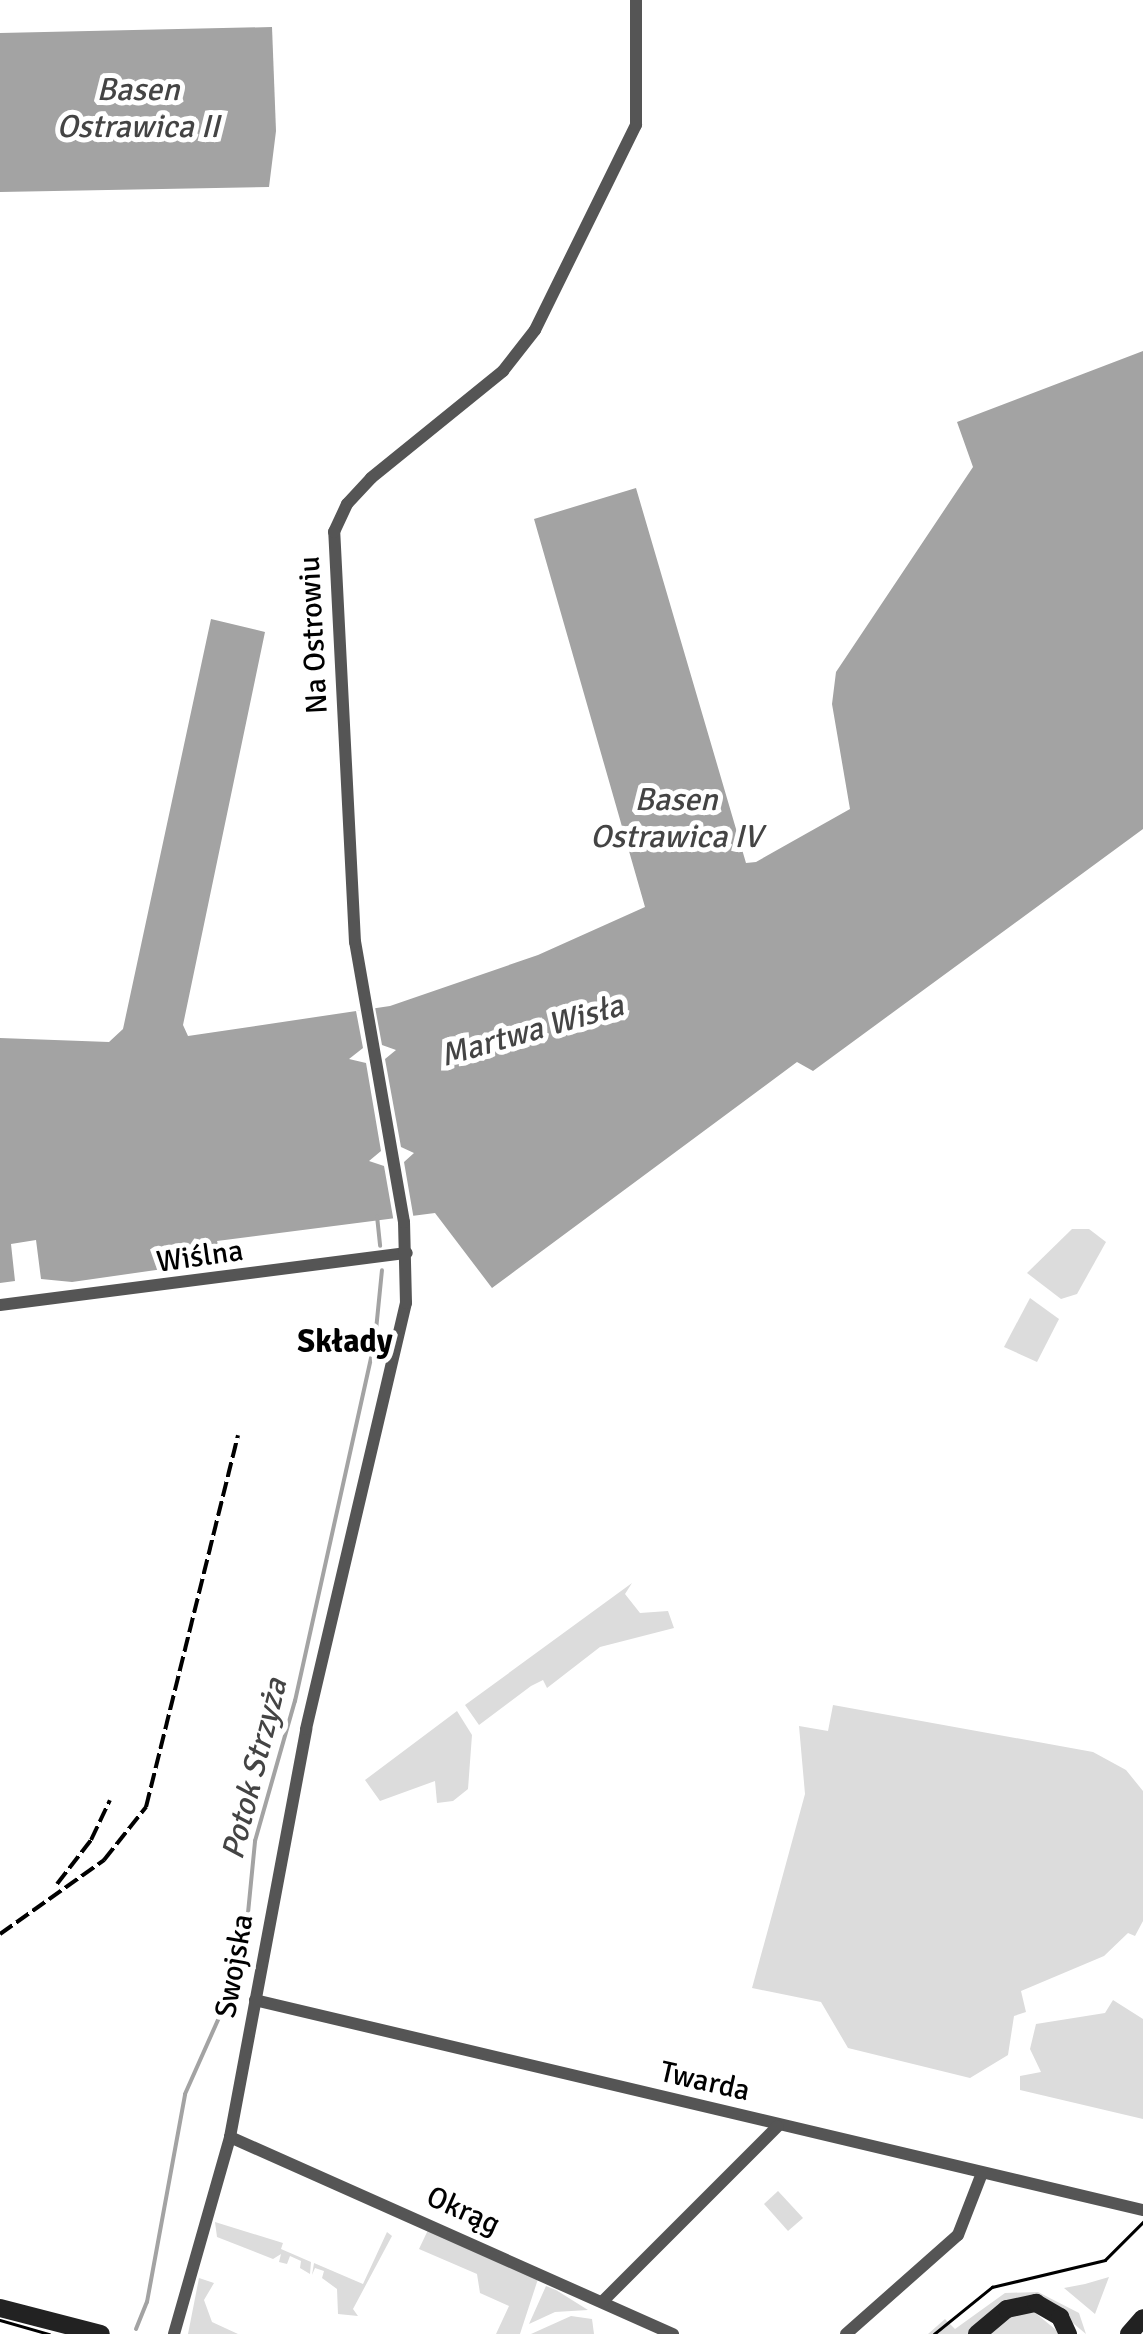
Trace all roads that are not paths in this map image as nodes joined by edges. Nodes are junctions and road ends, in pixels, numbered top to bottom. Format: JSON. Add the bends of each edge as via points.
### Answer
{"nodes":[{"id":1,"x":636,"y":0,"type":"edge"},
{"id":2,"x":406,"y":1253,"type":"junction"},
{"id":3,"x":0,"y":1304,"type":"edge"},
{"id":4,"x":255,"y":2000,"type":"junction"},
{"id":5,"x":778,"y":2126,"type":"junction"},
{"id":6,"x":230,"y":2137,"type":"junction"},
{"id":7,"x":982,"y":2173,"type":"junction"},
{"id":8,"x":1143,"y":2210,"type":"edge"},
{"id":9,"x":603,"y":2302,"type":"junction"},
{"id":10,"x":0,"y":2308,"type":"edge"},
{"id":11,"x":1143,"y":2318,"type":"edge"},
{"id":12,"x":101,"y":2334,"type":"edge"},
{"id":13,"x":174,"y":2334,"type":"edge"},
{"id":14,"x":673,"y":2334,"type":"edge"},
{"id":15,"x":846,"y":2334,"type":"edge"},
{"id":16,"x":977,"y":2334,"type":"edge"},
{"id":17,"x":1068,"y":2334,"type":"edge"},
{"id":18,"x":1129,"y":2334,"type":"edge"}],
"edges":[{"from":1,"to":2,"type":"street","name":"Na Ostrowiu","via":[[636,125],[535,330],[503,372],[371,478],[334,532],[354,942]]},
{"from":2,"to":3,"type":"street","name":"Wiślna"},
{"from":2,"to":4,"type":"street","name":"Swojska","via":[[404,1321],[306,1729]]},
{"from":4,"to":5,"type":"street","name":"Twarda"},
{"from":4,"to":6,"type":"street","name":"Swojska"},
{"from":5,"to":7,"type":"street","name":"Twarda"},
{"from":5,"to":9,"type":"street"},
{"from":6,"to":9,"type":"street","name":"Okrąg"},
{"from":6,"to":13,"type":"street","name":"Swojska"},
{"from":7,"to":8,"type":"street","name":"Twarda"},
{"from":7,"to":15,"type":"street","via":[[958,2235]]},
{"from":9,"to":14,"type":"street","name":"Okrąg"},
{"from":10,"to":12,"type":"main road"},
{"from":11,"to":18,"type":"main road"},
{"from":16,"to":17,"type":"main road","via":[[1022,2304],[1049,2308]]}]}
